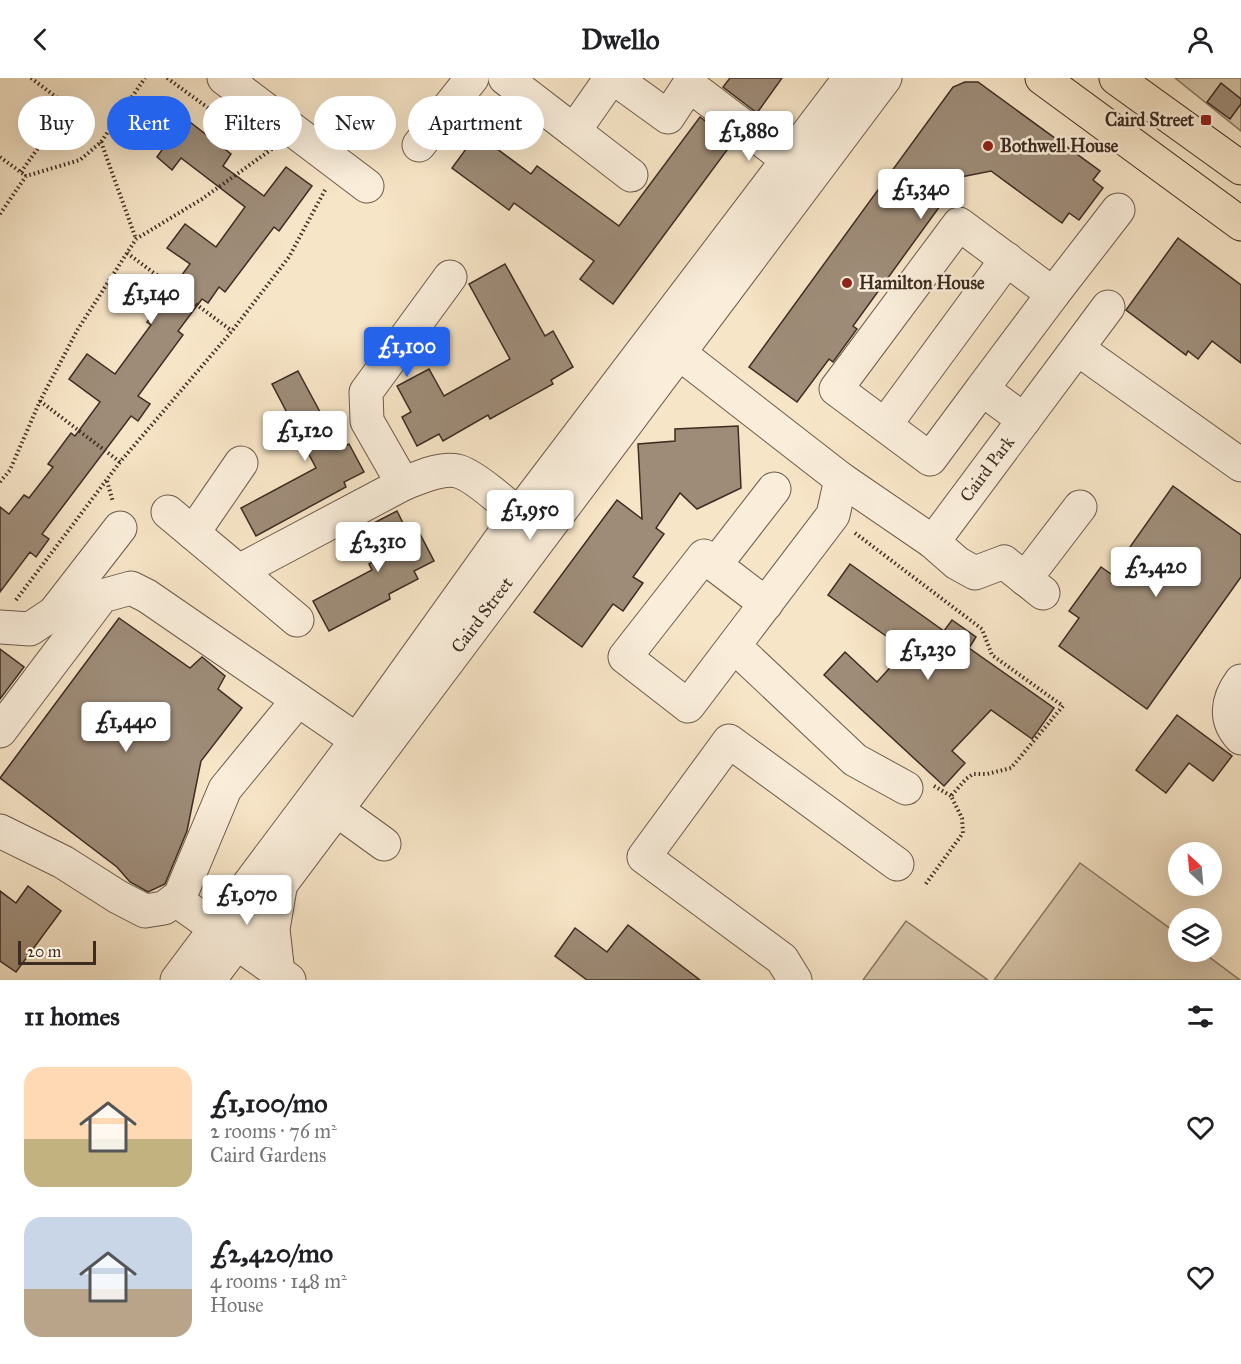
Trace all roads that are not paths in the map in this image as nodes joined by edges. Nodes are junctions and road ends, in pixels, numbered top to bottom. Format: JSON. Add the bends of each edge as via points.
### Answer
{"nodes":[{"id":1,"x":224,"y":78,"type":"edge"},
{"id":2,"x":472,"y":78,"type":"edge"},
{"id":3,"x":505,"y":78,"type":"edge"},
{"id":4,"x":613,"y":78,"type":"edge"},
{"id":5,"x":850,"y":78,"type":"edge"},
{"id":6,"x":885,"y":78,"type":"edge"},
{"id":7,"x":1042,"y":78,"type":"edge"},
{"id":8,"x":1116,"y":78,"type":"edge"},
{"id":9,"x":692,"y":82,"type":"edge"},
{"id":10,"x":458,"y":96,"type":"edge"},
{"id":11,"x":574,"y":131,"type":"junction"},
{"id":12,"x":1241,"y":168,"type":"edge"},
{"id":13,"x":800,"y":169,"type":"junction"},
{"id":14,"x":632,"y":176,"type":"dead end"},
{"id":15,"x":367,"y":186,"type":"dead end"},
{"id":16,"x":1118,"y":210,"type":"dead end"},
{"id":17,"x":1241,"y":224,"type":"edge"},
{"id":18,"x":1007,"y":260,"type":"junction"},
{"id":19,"x":450,"y":277,"type":"dead end"},
{"id":20,"x":1053,"y":294,"type":"junction"},
{"id":21,"x":1108,"y":307,"type":"dead end"},
{"id":22,"x":1077,"y":349,"type":"junction"},
{"id":23,"x":679,"y":353,"type":"junction"},
{"id":24,"x":982,"y":390,"type":"junction"},
{"id":25,"x":1023,"y":420,"type":"junction"},
{"id":26,"x":885,"y":424,"type":"junction"},
{"id":27,"x":241,"y":463,"type":"dead end"},
{"id":28,"x":1241,"y":465,"type":"edge"},
{"id":29,"x":841,"y":479,"type":"junction"},
{"id":30,"x":403,"y":484,"type":"junction"},
{"id":31,"x":774,"y":489,"type":"dead end"},
{"id":32,"x":1080,"y":507,"type":"dead end"},
{"id":33,"x":530,"y":526,"type":"junction"},
{"id":34,"x":120,"y":528,"type":"dead end"},
{"id":35,"x":933,"y":542,"type":"junction"},
{"id":36,"x":715,"y":565,"type":"junction"},
{"id":37,"x":239,"y":571,"type":"junction"},
{"id":38,"x":766,"y":604,"type":"junction"},
{"id":39,"x":5,"y":617,"type":"edge"},
{"id":40,"x":297,"y":620,"type":"dead end"},
{"id":41,"x":734,"y":646,"type":"junction"},
{"id":42,"x":1241,"y":681,"type":"edge"},
{"id":43,"x":298,"y":700,"type":"junction"},
{"id":44,"x":0,"y":731,"type":"edge"},
{"id":45,"x":1241,"y":738,"type":"edge"},
{"id":46,"x":367,"y":747,"type":"junction"},
{"id":47,"x":906,"y":788,"type":"dead end"},
{"id":48,"x":337,"y":810,"type":"junction"},
{"id":49,"x":0,"y":831,"type":"edge"},
{"id":50,"x":384,"y":844,"type":"dead end"},
{"id":51,"x":897,"y":864,"type":"dead end"},
{"id":52,"x":281,"y":883,"type":"junction"},
{"id":53,"x":176,"y":900,"type":"junction"},
{"id":54,"x":226,"y":936,"type":"junction"},
{"id":55,"x":284,"y":976,"type":"edge"},
{"id":56,"x":177,"y":980,"type":"edge"},
{"id":57,"x":209,"y":980,"type":"edge"},
{"id":58,"x":795,"y":980,"type":"edge"}],
"edges":[{"from":1,"to":15,"type":"street","via":[[280,141],[338,165]]},
{"from":2,"to":10,"type":"street"},
{"from":3,"to":11,"type":"street"},
{"from":4,"to":9,"type":"street","via":[[668,117]]},
{"from":4,"to":11,"type":"street"},
{"from":5,"to":13,"type":"street","name":"Caird Street"},
{"from":6,"to":13,"type":"street","name":"Caird Street"},
{"from":7,"to":17,"type":"main road"},
{"from":8,"to":12,"type":"main road"},
{"from":9,"to":13,"type":"street","via":[[718,108]]},
{"from":11,"to":14,"type":"street"},
{"from":13,"to":23,"type":"street","name":"Caird Street"},
{"from":13,"to":33,"type":"street","name":"Caird Street"},
{"from":16,"to":20,"type":"street"},
{"from":18,"to":20,"type":"street"},
{"from":18,"to":26,"type":"street"},
{"from":18,"to":26,"type":"street","via":[[959,224],[836,389]]},
{"from":19,"to":30,"type":"street","via":[[366,392],[367,421]]},
{"from":20,"to":24,"type":"street"},
{"from":21,"to":22,"type":"street","name":"Caird Park"},
{"from":22,"to":25,"type":"street","name":"Caird Park"},
{"from":22,"to":28,"type":"street"},
{"from":23,"to":29,"type":"street"},
{"from":23,"to":33,"type":"street","name":"Caird Street"},
{"from":24,"to":25,"type":"street"},
{"from":24,"to":26,"type":"street","via":[[930,459]]},
{"from":25,"to":35,"type":"street","name":"Caird Park"},
{"from":27,"to":37,"type":"street","via":[[181,522]]},
{"from":29,"to":35,"type":"street"},
{"from":29,"to":38,"type":"street","via":[[833,515]]},
{"from":30,"to":33,"type":"street","via":[[427,474],[457,470]]},
{"from":30,"to":37,"type":"street"},
{"from":31,"to":36,"type":"street"},
{"from":32,"to":35,"type":"street","via":[[1034,586],[1004,562],[975,573]]},
{"from":33,"to":46,"type":"street","name":"Caird Street"},
{"from":34,"to":39,"type":"street","via":[[54,613],[30,629]]},
{"from":36,"to":38,"type":"street"},
{"from":36,"to":41,"type":"street","via":[[704,556],[625,657],[680,718]]},
{"from":37,"to":40,"type":"street"},
{"from":38,"to":41,"type":"street"},
{"from":41,"to":47,"type":"street","via":[[855,760]]},
{"from":42,"to":45,"type":"street","via":[[1229,704],[1229,719]]},
{"from":43,"to":44,"type":"street","via":[[131,588],[102,597]]},
{"from":43,"to":46,"type":"street"},
{"from":43,"to":53,"type":"street","via":[[225,789]]},
{"from":46,"to":48,"type":"street","name":"Caird Street"},
{"from":46,"to":54,"type":"street","name":"Caird Street"},
{"from":48,"to":50,"type":"street"},
{"from":48,"to":52,"type":"street","name":"Caird Street"},
{"from":49,"to":53,"type":"street","via":[[63,862],[145,911],[164,908]]},
{"from":51,"to":58,"type":"street","via":[[729,741],[644,857],[782,959]]},
{"from":52,"to":54,"type":"street","name":"Caird Street"},
{"from":52,"to":55,"type":"street","via":[[273,929]]},
{"from":53,"to":54,"type":"street"},
{"from":54,"to":55,"type":"street"},
{"from":54,"to":56,"type":"street","name":"Caird Street"},
{"from":54,"to":57,"type":"street","name":"Caird Street"}]}
